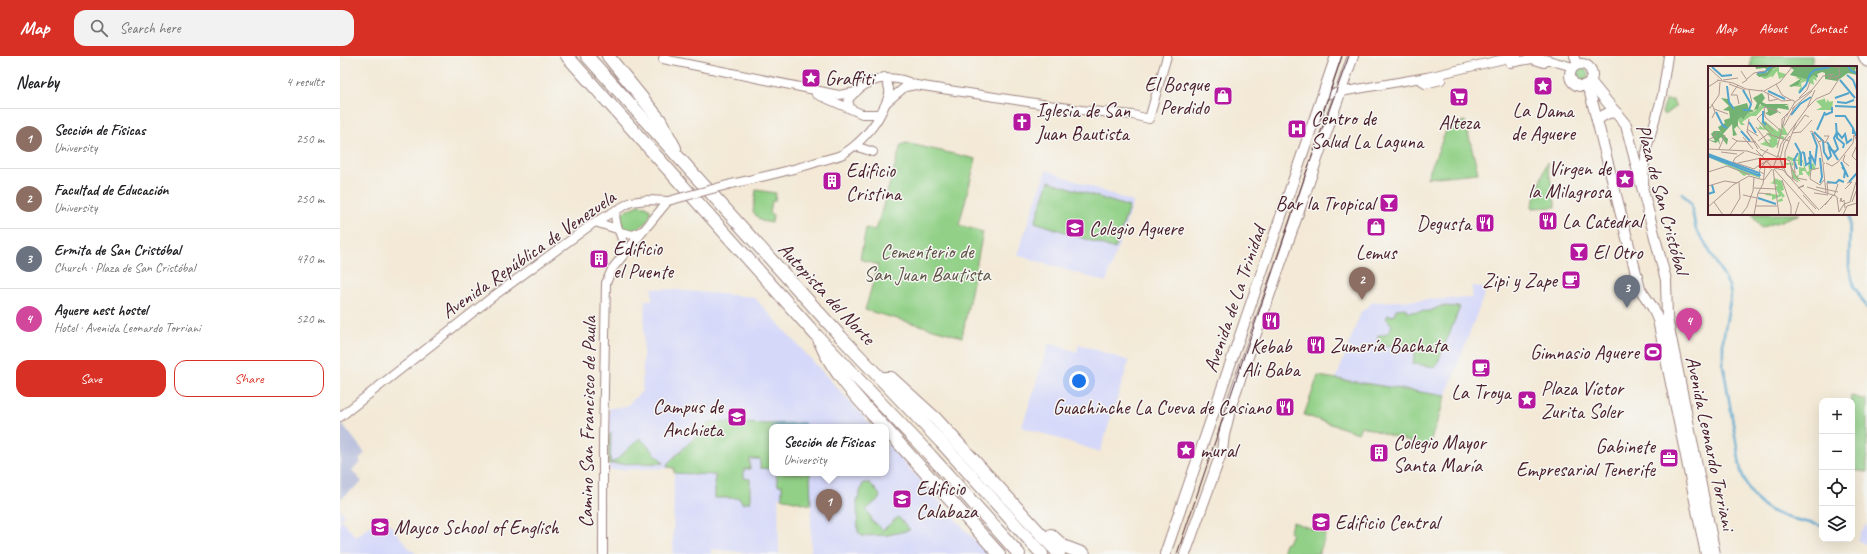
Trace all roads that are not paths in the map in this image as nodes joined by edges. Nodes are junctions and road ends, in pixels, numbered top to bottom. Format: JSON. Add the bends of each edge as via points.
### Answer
{"nodes":[{"id":1,"x":567,"y":56,"type":"edge"},
{"id":2,"x":608,"y":56,"type":"edge"},
{"id":3,"x":1167,"y":56,"type":"edge"},
{"id":4,"x":1336,"y":56,"type":"edge"},
{"id":5,"x":1353,"y":56,"type":"edge"},
{"id":6,"x":1517,"y":56,"type":"edge"},
{"id":7,"x":1535,"y":56,"type":"edge"},
{"id":8,"x":1668,"y":56,"type":"edge"},
{"id":9,"x":1864,"y":56,"type":"edge"},
{"id":10,"x":588,"y":57,"type":"edge"},
{"id":11,"x":663,"y":57,"type":"edge"},
{"id":12,"x":1867,"y":61,"type":"edge"},
{"id":13,"x":1544,"y":63,"type":"dead end"},
{"id":14,"x":1575,"y":63,"type":"edge"},
{"id":15,"x":884,"y":77,"type":"junction"},
{"id":16,"x":1420,"y":79,"type":"junction"},
{"id":17,"x":1588,"y":82,"type":"junction"},
{"id":18,"x":916,"y":84,"type":"junction"},
{"id":19,"x":801,"y":88,"type":"junction"},
{"id":20,"x":856,"y":91,"type":"junction"},
{"id":21,"x":1340,"y":92,"type":"junction"},
{"id":22,"x":1323,"y":95,"type":"junction"},
{"id":23,"x":885,"y":104,"type":"junction"},
{"id":24,"x":850,"y":108,"type":"junction"},
{"id":25,"x":1617,"y":113,"type":"junction"},
{"id":26,"x":862,"y":114,"type":"junction"},
{"id":27,"x":880,"y":114,"type":"junction"},
{"id":28,"x":1597,"y":120,"type":"junction"},
{"id":29,"x":869,"y":130,"type":"junction"},
{"id":30,"x":855,"y":146,"type":"junction"},
{"id":31,"x":873,"y":152,"type":"dead end"},
{"id":32,"x":1634,"y":156,"type":"junction"},
{"id":33,"x":681,"y":161,"type":"junction"},
{"id":34,"x":1644,"y":164,"type":"junction"},
{"id":35,"x":1644,"y":192,"type":"junction"},
{"id":36,"x":647,"y":200,"type":"junction"},
{"id":37,"x":668,"y":200,"type":"junction"},
{"id":38,"x":616,"y":210,"type":"junction"},
{"id":39,"x":654,"y":216,"type":"junction"},
{"id":40,"x":595,"y":222,"type":"junction"},
{"id":41,"x":619,"y":231,"type":"junction"},
{"id":42,"x":643,"y":231,"type":"junction"},
{"id":43,"x":619,"y":261,"type":"junction"},
{"id":44,"x":1667,"y":291,"type":"junction"},
{"id":45,"x":1645,"y":298,"type":"junction"},
{"id":46,"x":816,"y":335,"type":"junction"},
{"id":47,"x":879,"y":376,"type":"junction"},
{"id":48,"x":340,"y":417,"type":"edge"},
{"id":49,"x":881,"y":424,"type":"edge"},
{"id":50,"x":889,"y":432,"type":"edge"},
{"id":51,"x":964,"y":448,"type":"junction"},
{"id":52,"x":603,"y":554,"type":"edge"},
{"id":53,"x":999,"y":554,"type":"edge"},
{"id":54,"x":1019,"y":554,"type":"edge"},
{"id":55,"x":1042,"y":554,"type":"edge"},
{"id":56,"x":1059,"y":554,"type":"edge"},
{"id":57,"x":1084,"y":554,"type":"edge"},
{"id":58,"x":1166,"y":554,"type":"edge"},
{"id":59,"x":1185,"y":554,"type":"edge"},
{"id":60,"x":1706,"y":554,"type":"edge"},
{"id":61,"x":1715,"y":554,"type":"edge"}],
"edges":[{"from":1,"to":46,"type":"highway","name":"Autopista del Norte"},
{"from":2,"to":33,"type":"highway","via":[[660,120]]},
{"from":3,"to":18,"type":"street","via":[[1149,119]]},
{"from":4,"to":22,"type":"main road","name":"Avenida de La Trinidad"},
{"from":5,"to":21,"type":"main road","name":"Avenida de La Trinidad"},
{"from":6,"to":16,"type":"street"},
{"from":7,"to":14,"type":"street"},
{"from":8,"to":34,"type":"street","via":[[1662,95]]},
{"from":9,"to":12,"type":"main road"},
{"from":10,"to":33,"type":"highway","name":"Autopista del Norte"},
{"from":11,"to":19,"type":"street"},
{"from":13,"to":16,"type":"street","via":[[1527,59],[1425,84]]},
{"from":14,"to":17,"type":"main road","via":[[1588,67],[1592,76]]},
{"from":14,"to":17,"type":"main road","via":[[1570,76],[1573,83],[1582,86]]},
{"from":15,"to":18,"type":"street"},
{"from":15,"to":20,"type":"street"},
{"from":15,"to":23,"type":"street","via":[[890,88]]},
{"from":16,"to":21,"type":"street"},
{"from":17,"to":25,"type":"main road","name":"Plaza de San Cristóbal"},
{"from":17,"to":28,"type":"main road"},
{"from":18,"to":23,"type":"street","via":[[902,90]]},
{"from":19,"to":20,"type":"street","via":[[838,95]]},
{"from":19,"to":24,"type":"street"},
{"from":20,"to":24,"type":"street","via":[[848,100]]},
{"from":21,"to":22,"type":"street"},
{"from":21,"to":59,"type":"main road","name":"Avenida de La Trinidad","via":[[1232,402],[1222,451]]},
{"from":22,"to":58,"type":"main road","name":"Avenida de La Trinidad"},
{"from":23,"to":27,"type":"street","name":"Avenida República de Venezuela"},
{"from":24,"to":26,"type":"street"},
{"from":25,"to":28,"type":"main road","via":[[1606,113]]},
{"from":25,"to":32,"type":"main road","name":"Plaza de San Cristóbal","via":[[1626,125]]},
{"from":26,"to":27,"type":"street"},
{"from":26,"to":29,"type":"street"},
{"from":27,"to":29,"type":"street","name":"Avenida República de Venezuela"},
{"from":28,"to":45,"type":"main road","via":[[1640,289]]},
{"from":29,"to":30,"type":"street","name":"Avenida República de Venezuela"},
{"from":30,"to":31,"type":"street"},
{"from":30,"to":37,"type":"street","name":"Avenida República de Venezuela","bridge":true,"via":[[842,154],[816,163]]},
{"from":32,"to":34,"type":"street"},
{"from":32,"to":35,"type":"main road","name":"Plaza de San Cristóbal"},
{"from":33,"to":47,"type":"highway","name":"Autopista del Norte"},
{"from":34,"to":35,"type":"street"},
{"from":35,"to":44,"type":"main road","name":"Plaza de San Cristóbal"},
{"from":36,"to":37,"type":"street","name":"Avenida República de Venezuela"},
{"from":36,"to":38,"type":"street","name":"Avenida República de Venezuela","via":[[631,202]]},
{"from":36,"to":39,"type":"street"},
{"from":37,"to":39,"type":"street"},
{"from":38,"to":40,"type":"street","name":"Avenida República de Venezuela"},
{"from":38,"to":41,"type":"street","via":[[614,218]]},
{"from":39,"to":42,"type":"street"},
{"from":40,"to":41,"type":"street"},
{"from":40,"to":48,"type":"street","name":"Avenida República de Venezuela","via":[[491,298]]},
{"from":41,"to":42,"type":"street","via":[[633,235]]},
{"from":41,"to":43,"type":"street","via":[[624,245]]},
{"from":42,"to":43,"type":"street"},
{"from":43,"to":52,"type":"street","name":"Camino San Francisco de Paula","via":[[609,276],[605,290]]},
{"from":44,"to":45,"type":"main road","via":[[1656,300]]},
{"from":44,"to":61,"type":"main road","name":"Avenida Leonardo Torriani","via":[[1667,318]]},
{"from":45,"to":60,"type":"main road","name":"Avenida Leonardo Torriani","via":[[1658,320]]},
{"from":46,"to":49,"type":"highway","via":[[827,360]]},
{"from":46,"to":54,"type":"highway","name":"Autopista del Norte","via":[[930,455]]},
{"from":47,"to":51,"type":"highway","via":[[891,378]]},
{"from":47,"to":55,"type":"highway","name":"Autopista del Norte"},
{"from":50,"to":53,"type":"highway"},
{"from":51,"to":56,"type":"highway"},
{"from":51,"to":57,"type":"highway","via":[[1063,546]]}]}
